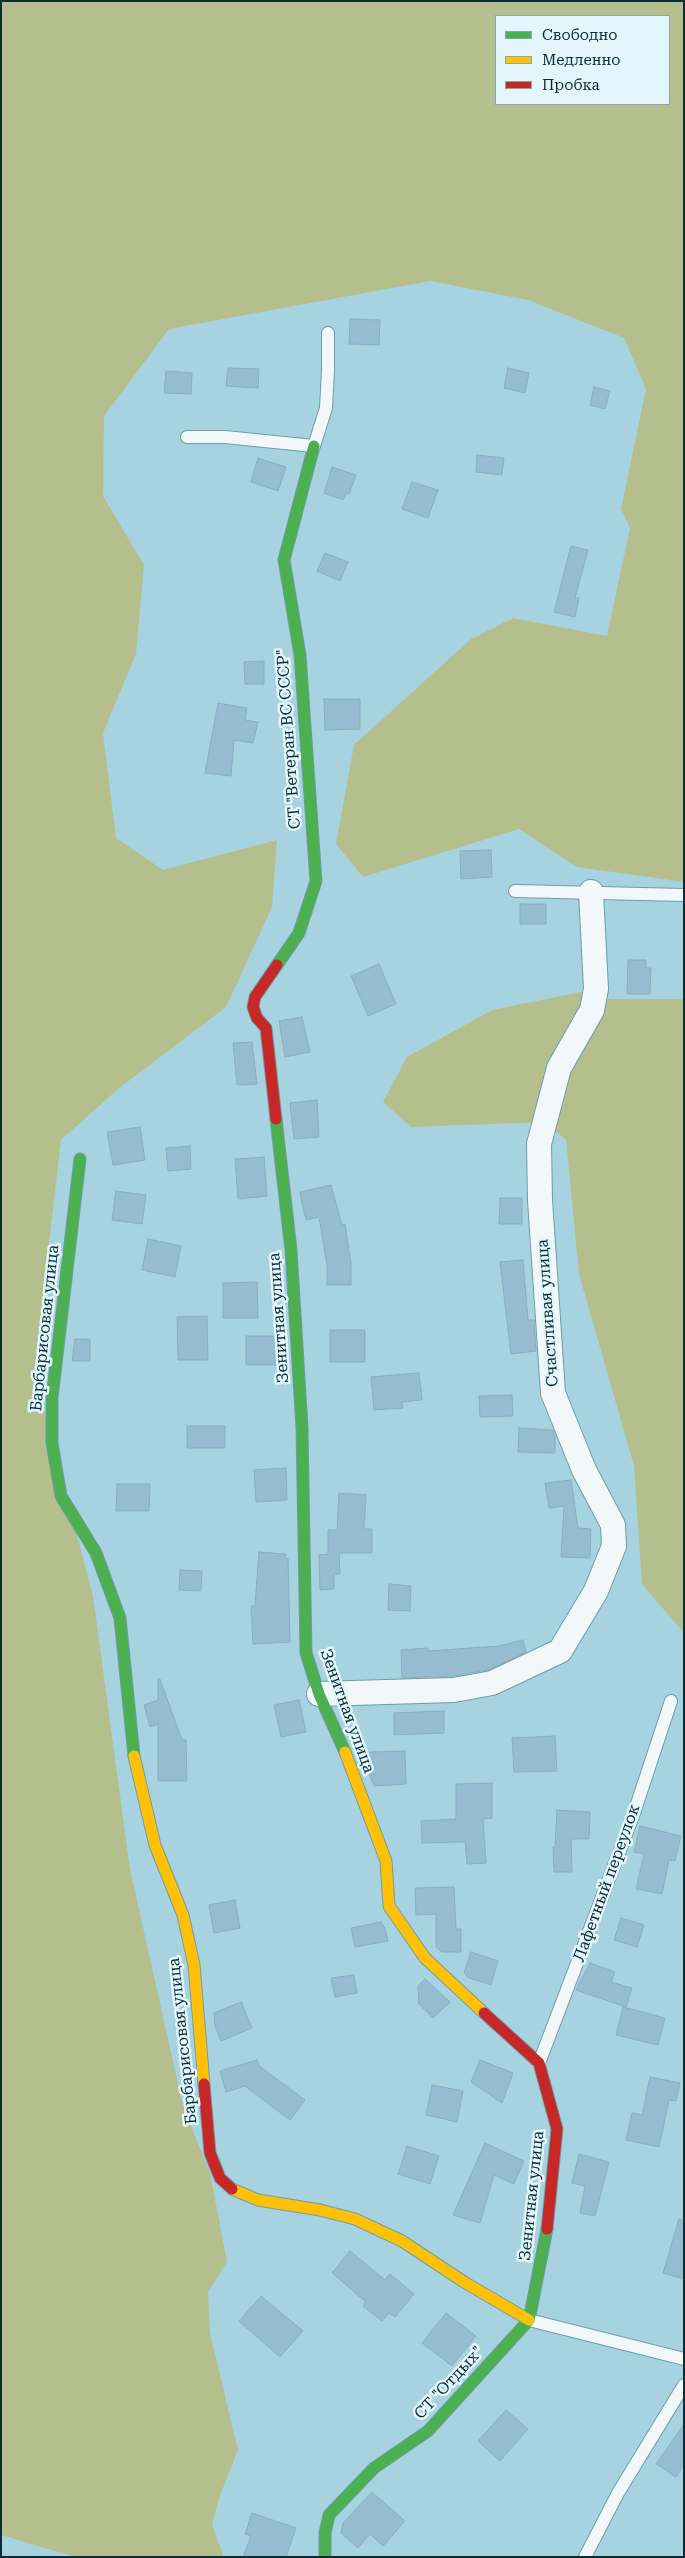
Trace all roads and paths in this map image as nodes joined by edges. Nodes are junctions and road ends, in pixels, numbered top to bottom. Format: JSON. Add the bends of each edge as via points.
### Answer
{"nodes":[{"id":1,"x":328,"y":333,"type":"dead end"},
{"id":2,"x":187,"y":437,"type":"dead end"},
{"id":3,"x":314,"y":446,"type":"junction"},
{"id":4,"x":515,"y":891,"type":"dead end"},
{"id":5,"x":591,"y":892,"type":"junction"},
{"id":6,"x":684,"y":894,"type":"edge"},
{"id":7,"x":257,"y":1018,"type":"joint"},
{"id":8,"x":80,"y":1159,"type":"dead end"},
{"id":9,"x":319,"y":1694,"type":"junction"},
{"id":10,"x":671,"y":1700,"type":"dead end"},
{"id":11,"x":539,"y":2063,"type":"junction"},
{"id":12,"x":529,"y":2320,"type":"junction"},
{"id":13,"x":684,"y":2359,"type":"edge"},
{"id":14,"x":684,"y":2385,"type":"edge"},
{"id":15,"x":325,"y":2557,"type":"edge"},
{"id":16,"x":585,"y":2557,"type":"edge"}],
"edges":[{"from":1,"to":3,"type":"lane","via":[[326,408]]},
{"from":2,"to":3,"type":"lane","via":[[225,437]]},
{"from":3,"to":7,"type":"street","name":"СТ \"Ветеран ВС СССР\"","via":[[284,560],[300,655],[316,881],[299,933],[255,997],[253,1007]]},
{"from":4,"to":5,"type":"lane"},
{"from":5,"to":6,"type":"lane"},
{"from":5,"to":9,"type":"street","name":"Счастливая улица","via":[[596,989],[592,1010],[560,1068],[539,1144],[540,1200],[553,1393],[584,1470],[613,1524],[614,1546],[596,1591],[560,1651],[492,1683],[454,1690]]},
{"from":7,"to":9,"type":"street","name":"Зенитная улица","via":[[266,1028],[291,1250],[302,1427],[306,1654]]},
{"from":8,"to":12,"type":"street","name":"Барбарисовая улица","via":[[52,1398],[52,1443],[61,1496],[96,1553],[120,1618],[133,1753],[155,1845],[183,1915],[194,1965],[210,2153],[220,2178],[235,2192],[258,2200],[355,2219],[394,2237]]},
{"from":9,"to":11,"type":"street","name":"Зенитная улица","via":[[337,1732],[386,1861],[389,1906],[425,1958]]},
{"from":10,"to":11,"type":"lane","name":"Лафетный переулок","via":[[633,1816]]},
{"from":11,"to":12,"type":"street","name":"Зенитная улица","via":[[557,2129],[546,2244]]},
{"from":12,"to":13,"type":"lane"},
{"from":12,"to":15,"type":"street","name":"СТ \"Отдых\"","via":[[428,2431],[374,2468],[329,2515]]},
{"from":14,"to":16,"type":"lane","via":[[618,2493]]}]}
